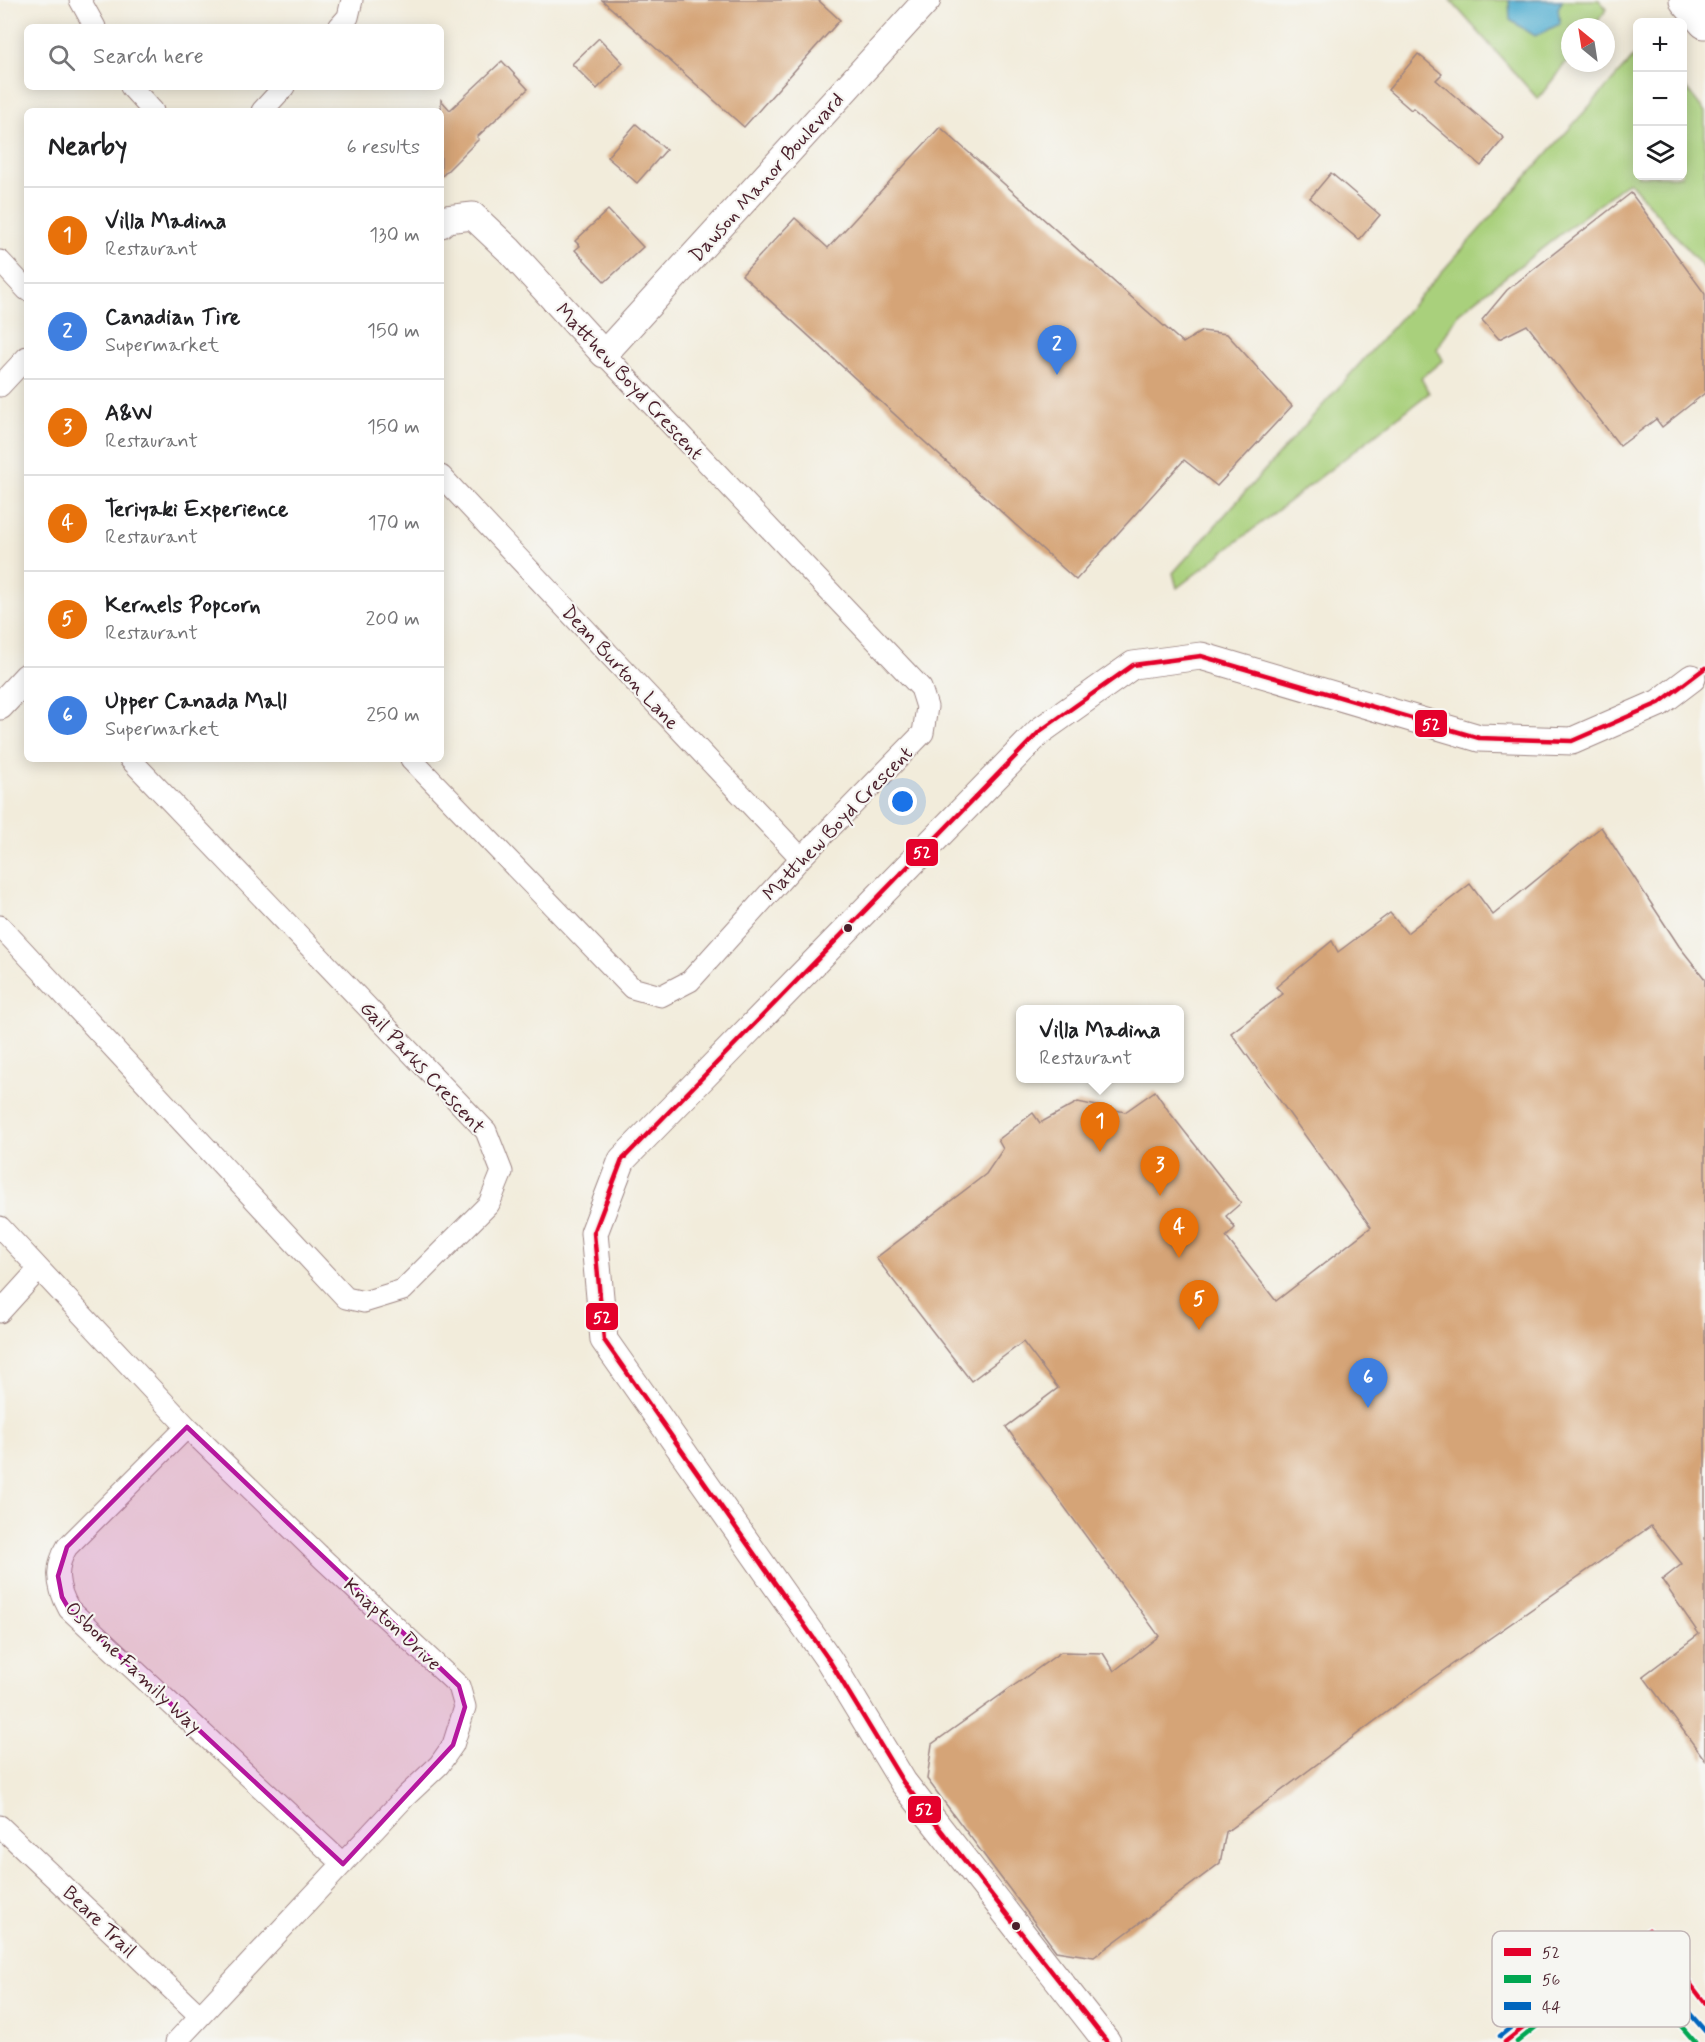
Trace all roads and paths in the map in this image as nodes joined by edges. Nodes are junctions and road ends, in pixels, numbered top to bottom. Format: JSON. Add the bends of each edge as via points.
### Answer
{"nodes":[{"id":1,"x":80,"y":0,"type":"edge"},
{"id":2,"x":352,"y":0,"type":"edge"},
{"id":3,"x":927,"y":0,"type":"edge"},
{"id":4,"x":1686,"y":0,"type":"edge"},
{"id":5,"x":1705,"y":21,"type":"edge"},
{"id":6,"x":93,"y":24,"type":"edge"},
{"id":7,"x":342,"y":24,"type":"edge"},
{"id":8,"x":134,"y":90,"type":"edge"},
{"id":9,"x":281,"y":90,"type":"edge"},
{"id":10,"x":150,"y":108,"type":"edge"},
{"id":11,"x":265,"y":108,"type":"edge"},
{"id":12,"x":444,"y":222,"type":"edge"},
{"id":13,"x":0,"y":261,"type":"edge"},
{"id":14,"x":24,"y":287,"type":"edge"},
{"id":15,"x":604,"y":354,"type":"junction"},
{"id":16,"x":24,"y":360,"type":"edge"},
{"id":17,"x":0,"y":386,"type":"edge"},
{"id":18,"x":444,"y":479,"type":"edge"},
{"id":19,"x":1692,"y":678,"type":"dead end"},
{"id":20,"x":24,"y":680,"type":"edge"},
{"id":21,"x":0,"y":706,"type":"edge"},
{"id":22,"x":133,"y":762,"type":"edge"},
{"id":23,"x":414,"y":762,"type":"edge"},
{"id":24,"x":801,"y":858,"type":"junction"},
{"id":25,"x":0,"y":926,"type":"edge"},
{"id":26,"x":0,"y":1227,"type":"edge"},
{"id":27,"x":39,"y":1269,"type":"junction"},
{"id":28,"x":0,"y":1312,"type":"edge"},
{"id":29,"x":187,"y":1427,"type":"junction"},
{"id":30,"x":0,"y":1826,"type":"edge"},
{"id":31,"x":343,"y":1863,"type":"junction"},
{"id":32,"x":200,"y":2016,"type":"junction"},
{"id":33,"x":176,"y":2042,"type":"edge"},
{"id":34,"x":1107,"y":2042,"type":"edge"}],
"edges":[{"from":1,"to":6,"type":"street"},
{"from":2,"to":7,"type":"street","via":[[348,17]]},
{"from":3,"to":15,"type":"street","name":"Dawson Manor Boulevard"},
{"from":4,"to":5,"type":"main road"},
{"from":8,"to":10,"type":"street"},
{"from":9,"to":11,"type":"street"},
{"from":12,"to":15,"type":"street","name":"Matthew Boyd Crescent","via":[[473,216]]},
{"from":13,"to":14,"type":"street"},
{"from":15,"to":24,"type":"street","name":"Matthew Boyd Crescent","via":[[921,688],[927,707],[923,733]]},
{"from":16,"to":17,"type":"street"},
{"from":18,"to":24,"type":"street","name":"Dean Burton Lane"},
{"from":19,"to":34,"type":"street","via":[[1659,703],[1572,741],[1479,738],[1201,656],[1133,665],[1040,730],[622,1160],[594,1233],[604,1340],[829,1660],[903,1782]]},
{"from":20,"to":21,"type":"street"},
{"from":22,"to":25,"type":"street","name":"Gail Parks Crescent","via":[[486,1131],[502,1172],[489,1204],[403,1290],[364,1302],[346,1298]]},
{"from":23,"to":24,"type":"street","name":"Matthew Boyd Crescent","via":[[632,988],[661,996],[690,981]]},
{"from":26,"to":27,"type":"street","name":"Knapton Drive"},
{"from":27,"to":28,"type":"street"},
{"from":27,"to":29,"type":"street","name":"Knapton Drive"},
{"from":29,"to":31,"type":"street","name":"Knapton Drive","via":[[459,1686],[465,1707],[453,1745],[439,1765]]},
{"from":29,"to":31,"type":"street","name":"Osborne Family Way","via":[[67,1547],[60,1559],[58,1576],[62,1597],[69,1609]]},
{"from":30,"to":32,"type":"street","name":"Beare Trail"},
{"from":31,"to":32,"type":"street","name":"Knapton Drive"},
{"from":32,"to":33,"type":"street","name":"Knapton Drive"}]}
